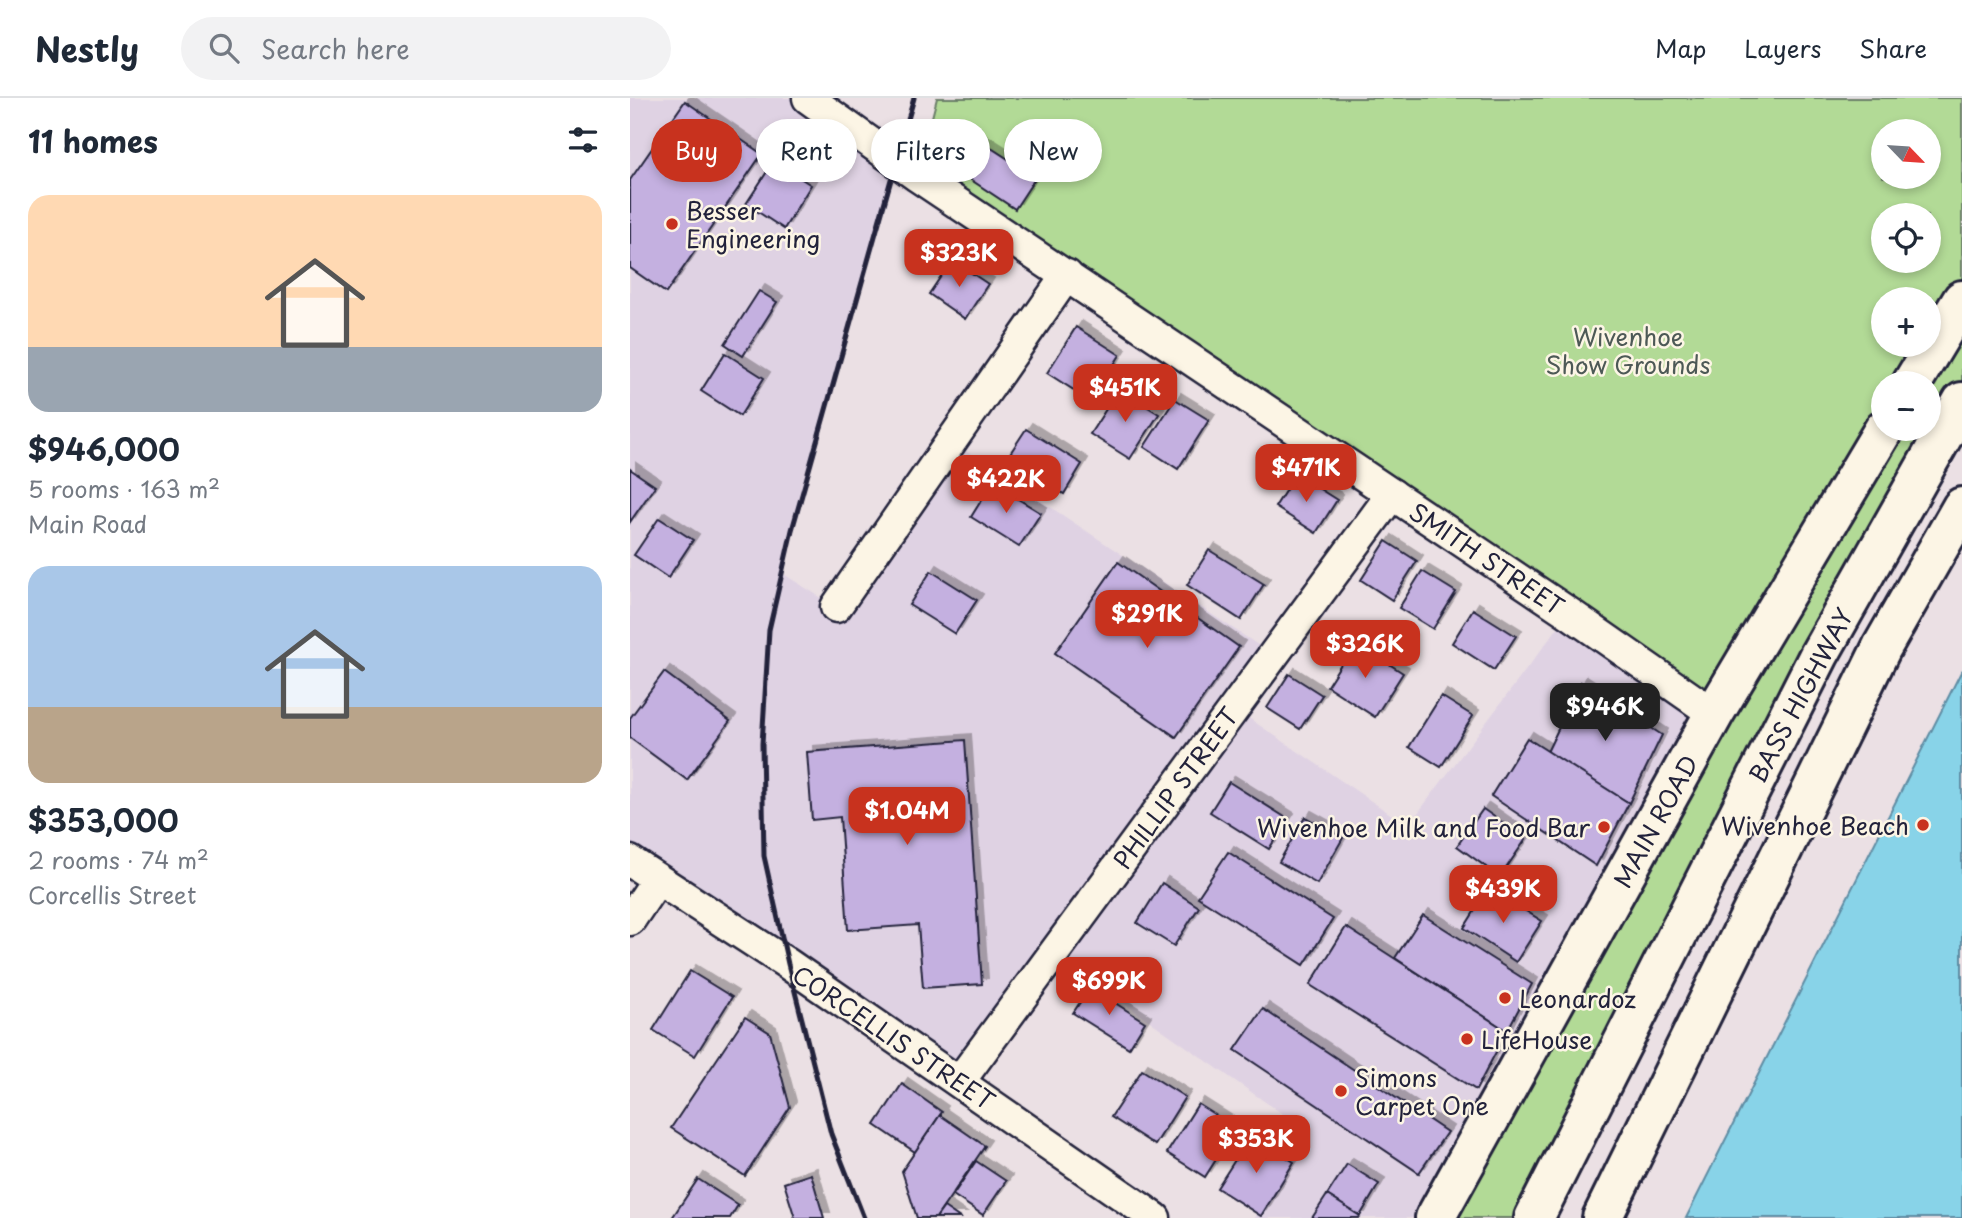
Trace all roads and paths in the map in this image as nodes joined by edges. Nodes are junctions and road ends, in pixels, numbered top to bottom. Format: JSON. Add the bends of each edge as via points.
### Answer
{"nodes":[{"id":1,"x":808,"y":98,"type":"edge"},
{"id":2,"x":1067,"y":275,"type":"junction"},
{"id":3,"x":1962,"y":300,"type":"edge"},
{"id":4,"x":1919,"y":371,"type":"edge"},
{"id":5,"x":1962,"y":402,"type":"edge"},
{"id":6,"x":1877,"y":441,"type":"edge"},
{"id":7,"x":1392,"y":494,"type":"junction"},
{"id":8,"x":1962,"y":507,"type":"edge"},
{"id":9,"x":836,"y":607,"type":"dead end"},
{"id":10,"x":1714,"y":714,"type":"junction"},
{"id":11,"x":630,"y":861,"type":"edge"},
{"id":12,"x":657,"y":880,"type":"junction"},
{"id":13,"x":630,"y":920,"type":"edge"},
{"id":14,"x":959,"y":1082,"type":"junction"},
{"id":15,"x":1155,"y":1218,"type":"edge"},
{"id":16,"x":1435,"y":1218,"type":"edge"},
{"id":17,"x":1534,"y":1218,"type":"edge"},
{"id":18,"x":1602,"y":1218,"type":"edge"}],
"edges":[{"from":1,"to":2,"type":"street","name":"SMITH STREET"},
{"from":2,"to":7,"type":"street","name":"SMITH STREET"},
{"from":2,"to":9,"type":"street"},
{"from":3,"to":4,"type":"main road"},
{"from":5,"to":17,"type":"main road","name":"BASS HIGHWAY","via":[[1819,655]]},
{"from":6,"to":10,"type":"main road","name":"MAIN ROAD"},
{"from":7,"to":10,"type":"street","name":"SMITH STREET"},
{"from":7,"to":14,"type":"street","name":"PHILLIP STREET"},
{"from":8,"to":18,"type":"main road","name":"BASS HIGHWAY","via":[[1882,647]]},
{"from":10,"to":16,"type":"main road","name":"MAIN ROAD"},
{"from":11,"to":12,"type":"street","name":"CORCELLIS STREET"},
{"from":12,"to":13,"type":"street"},
{"from":12,"to":14,"type":"street","name":"CORCELLIS STREET"},
{"from":14,"to":15,"type":"street","name":"CORCELLIS STREET"}]}
